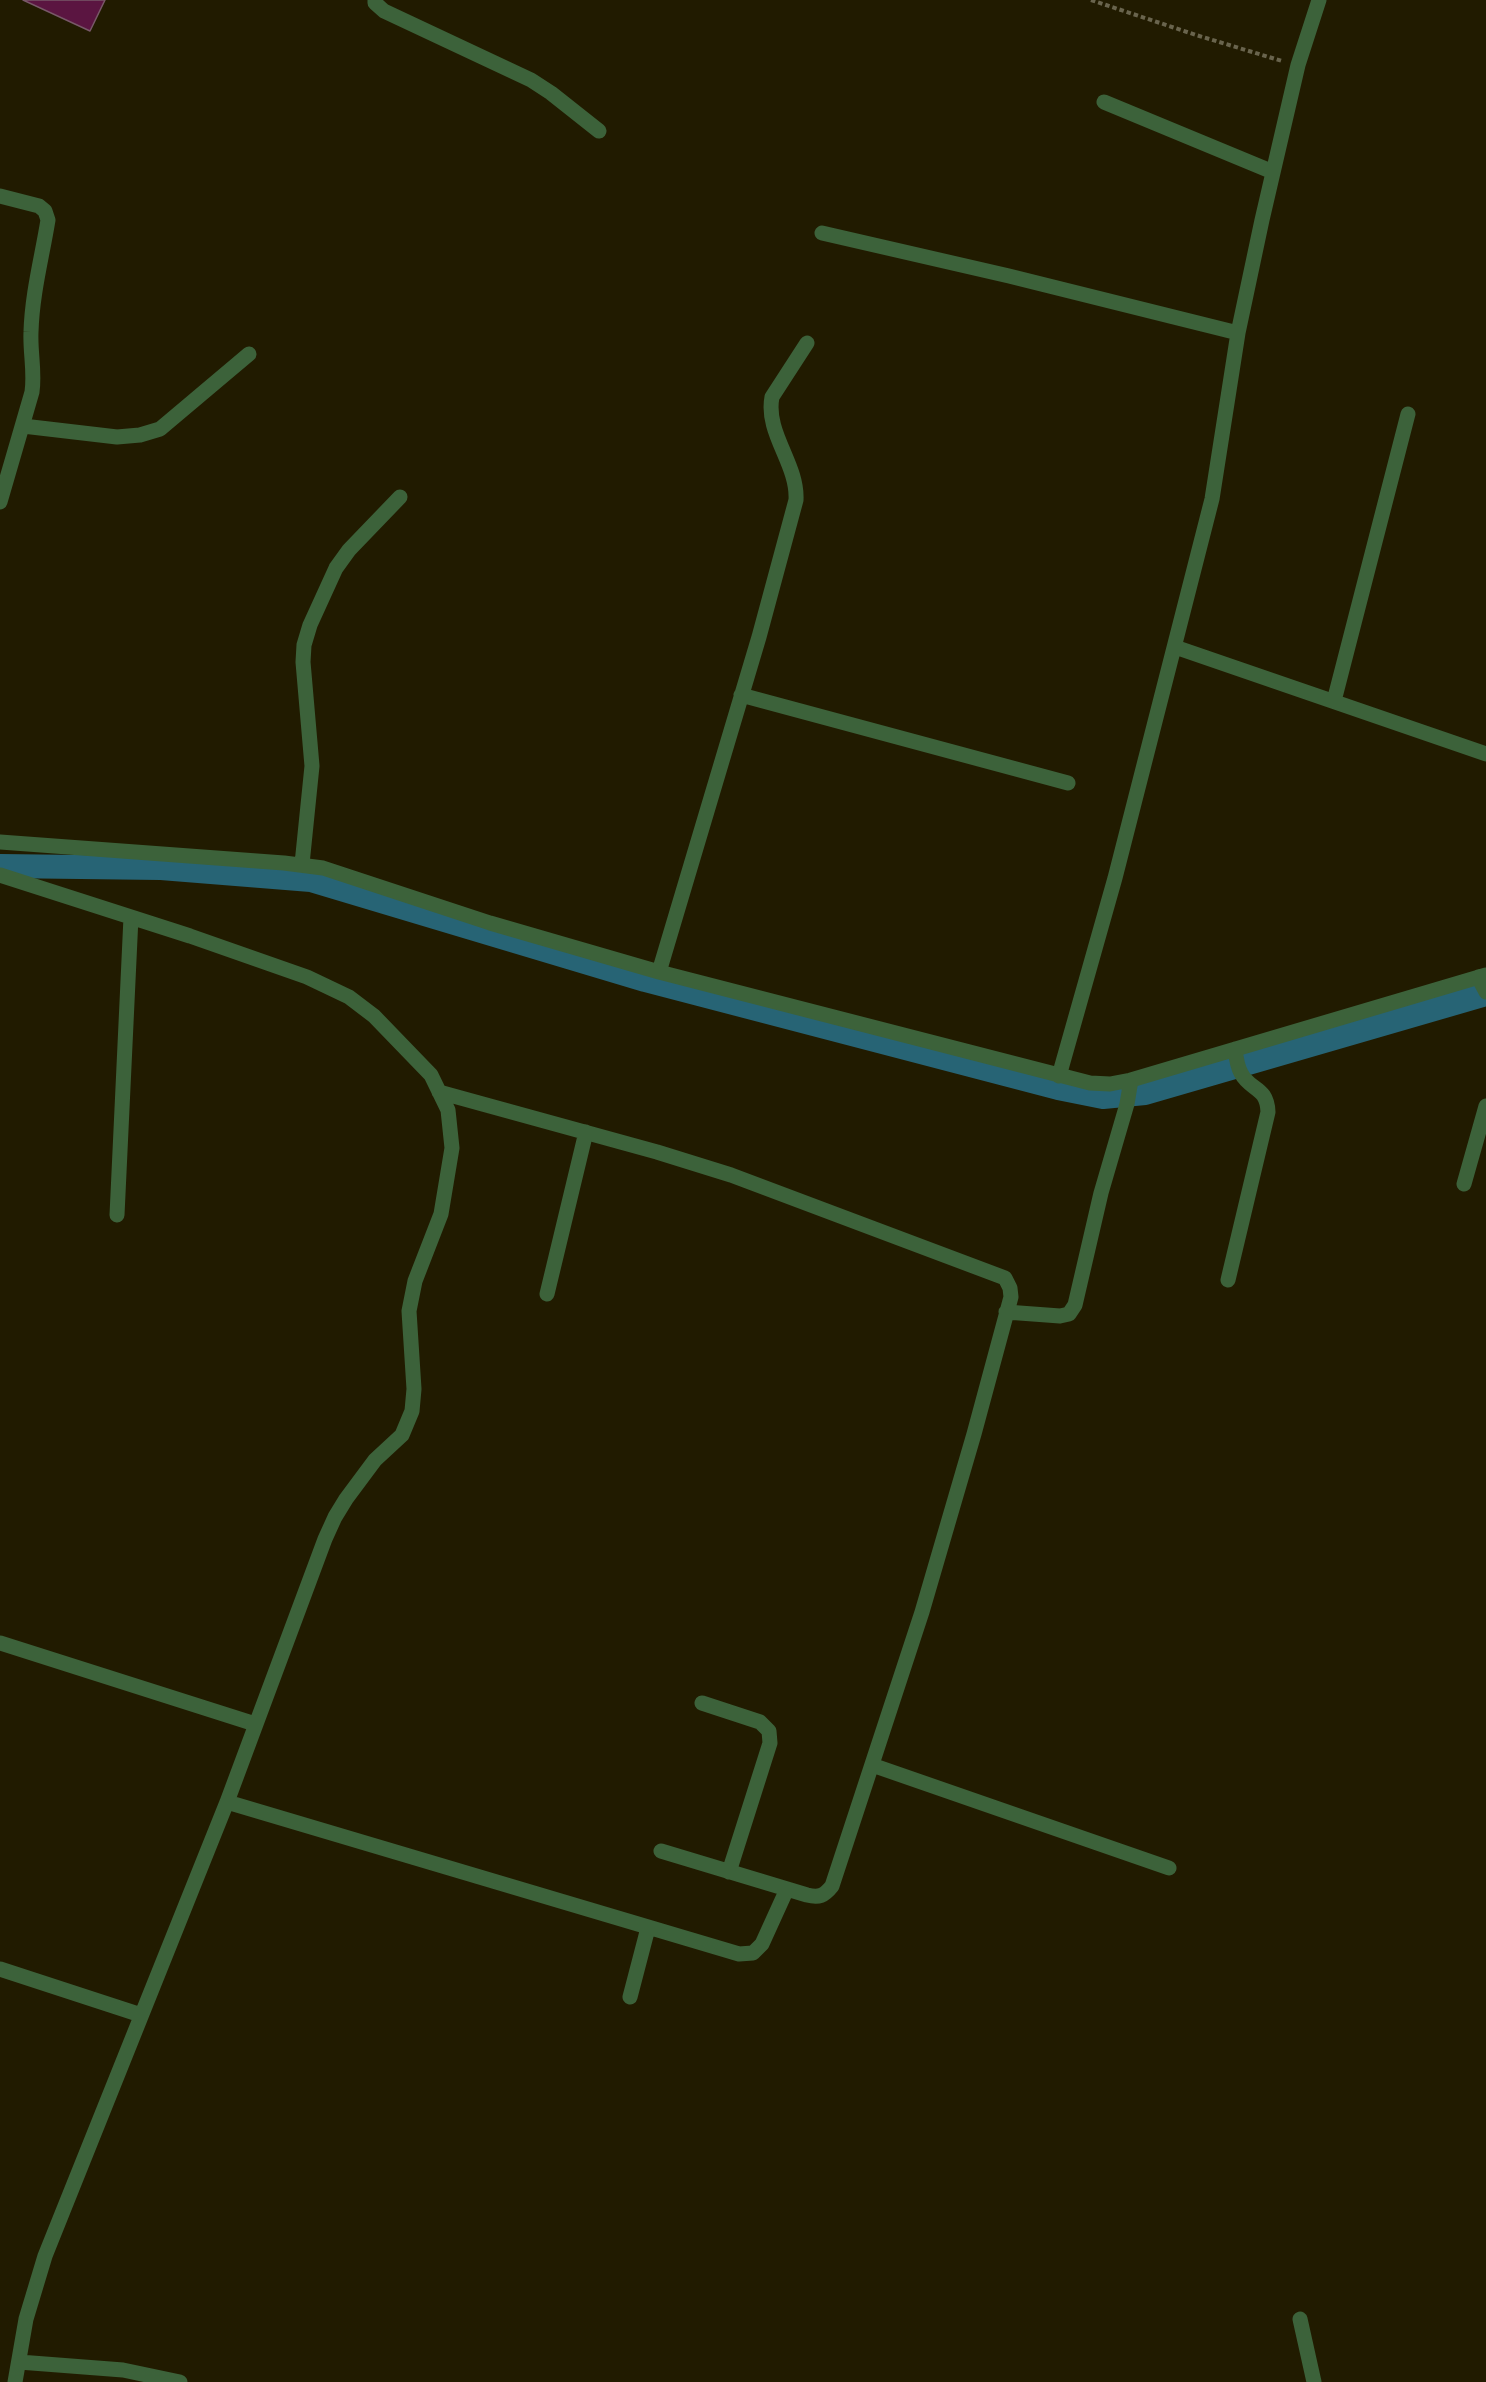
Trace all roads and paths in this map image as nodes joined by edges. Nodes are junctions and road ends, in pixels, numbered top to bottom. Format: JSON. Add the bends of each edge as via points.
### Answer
{"nodes":[{"id":1,"x":375,"y":0,"type":"edge"},
{"id":2,"x":1091,"y":0,"type":"edge"},
{"id":3,"x":1319,"y":0,"type":"edge"},
{"id":4,"x":1298,"y":65,"type":"junction"},
{"id":5,"x":1104,"y":102,"type":"dead end"},
{"id":6,"x":599,"y":131,"type":"dead end"},
{"id":7,"x":1273,"y":172,"type":"junction"},
{"id":8,"x":0,"y":196,"type":"edge"},
{"id":9,"x":822,"y":233,"type":"dead end"},
{"id":10,"x":1238,"y":333,"type":"junction"},
{"id":11,"x":807,"y":343,"type":"dead end"},
{"id":12,"x":249,"y":354,"type":"dead end"},
{"id":13,"x":1408,"y":414,"type":"dead end"},
{"id":14,"x":23,"y":426,"type":"junction"},
{"id":15,"x":400,"y":497,"type":"dead end"},
{"id":16,"x":0,"y":502,"type":"edge"},
{"id":17,"x":1175,"y":647,"type":"junction"},
{"id":18,"x":741,"y":695,"type":"junction"},
{"id":19,"x":1334,"y":701,"type":"junction"},
{"id":20,"x":1486,"y":754,"type":"edge"},
{"id":21,"x":1068,"y":783,"type":"dead end"},
{"id":22,"x":0,"y":842,"type":"edge"},
{"id":23,"x":302,"y":864,"type":"junction"},
{"id":24,"x":0,"y":875,"type":"edge"},
{"id":25,"x":131,"y":917,"type":"junction"},
{"id":26,"x":659,"y":972,"type":"junction"},
{"id":27,"x":1483,"y":983,"type":"edge"},
{"id":28,"x":1237,"y":1060,"type":"junction"},
{"id":29,"x":1059,"y":1076,"type":"junction"},
{"id":30,"x":1130,"y":1084,"type":"junction"},
{"id":31,"x":439,"y":1092,"type":"junction"},
{"id":32,"x":1486,"y":1106,"type":"edge"},
{"id":33,"x":586,"y":1132,"type":"junction"},
{"id":34,"x":1464,"y":1184,"type":"dead end"},
{"id":35,"x":117,"y":1215,"type":"dead end"},
{"id":36,"x":1228,"y":1280,"type":"dead end"},
{"id":37,"x":547,"y":1294,"type":"dead end"},
{"id":38,"x":1006,"y":1312,"type":"junction"},
{"id":39,"x":0,"y":1643,"type":"edge"},
{"id":40,"x":702,"y":1703,"type":"dead end"},
{"id":41,"x":255,"y":1724,"type":"junction"},
{"id":42,"x":872,"y":1765,"type":"junction"},
{"id":43,"x":227,"y":1802,"type":"junction"},
{"id":44,"x":661,"y":1851,"type":"dead end"},
{"id":45,"x":1169,"y":1868,"type":"dead end"},
{"id":46,"x":729,"y":1872,"type":"junction"},
{"id":47,"x":787,"y":1889,"type":"junction"},
{"id":48,"x":648,"y":1928,"type":"junction"},
{"id":49,"x":0,"y":1969,"type":"edge"},
{"id":50,"x":630,"y":1997,"type":"dead end"},
{"id":51,"x":141,"y":2015,"type":"junction"},
{"id":52,"x":1300,"y":2319,"type":"dead end"},
{"id":53,"x":19,"y":2362,"type":"junction"},
{"id":54,"x":15,"y":2382,"type":"edge"},
{"id":55,"x":180,"y":2382,"type":"edge"},
{"id":56,"x":1314,"y":2382,"type":"edge"}],
"edges":[{"from":1,"to":6,"type":"street","via":[[384,11],[531,80]]},
{"from":2,"to":4,"type":"path"},
{"from":3,"to":4,"type":"street"},
{"from":4,"to":7,"type":"street"},
{"from":5,"to":7,"type":"street"},
{"from":7,"to":10,"type":"street"},
{"from":8,"to":14,"type":"street","via":[[39,206],[48,220],[33,309],[34,377]]},
{"from":9,"to":10,"type":"street"},
{"from":10,"to":17,"type":"street","via":[[1212,499]]},
{"from":11,"to":18,"type":"street","via":[[770,406],[771,419],[794,480],[796,500]]},
{"from":12,"to":14,"type":"street","via":[[160,429],[117,437]]},
{"from":13,"to":19,"type":"street"},
{"from":14,"to":16,"type":"street"},
{"from":15,"to":23,"type":"street","via":[[336,568],[304,645],[312,766]]},
{"from":17,"to":19,"type":"street"},
{"from":17,"to":29,"type":"street"},
{"from":18,"to":21,"type":"street"},
{"from":18,"to":26,"type":"street"},
{"from":19,"to":20,"type":"street"},
{"from":22,"to":23,"type":"street"},
{"from":23,"to":26,"type":"street","via":[[323,867],[490,923]]},
{"from":24,"to":25,"type":"street"},
{"from":25,"to":31,"type":"street","via":[[307,977],[348,997],[374,1016],[407,1050],[431,1076]]},
{"from":25,"to":35,"type":"street"},
{"from":26,"to":29,"type":"street"},
{"from":27,"to":28,"type":"street"},
{"from":28,"to":30,"type":"street"},
{"from":28,"to":36,"type":"street","via":[[1244,1079],[1268,1101],[1268,1112]]},
{"from":29,"to":30,"type":"street","via":[[1090,1083]]},
{"from":30,"to":38,"type":"street","via":[[1075,1305],[1068,1314],[1060,1316]]},
{"from":31,"to":33,"type":"street"},
{"from":31,"to":41,"type":"street","via":[[448,1110],[453,1148],[441,1214],[415,1281],[409,1311],[412,1411],[402,1435],[375,1460],[335,1517]]},
{"from":32,"to":34,"type":"street"},
{"from":33,"to":37,"type":"street"},
{"from":33,"to":38,"type":"street","via":[[731,1174],[1005,1278],[1011,1297]]},
{"from":38,"to":42,"type":"street","via":[[922,1612]]},
{"from":39,"to":41,"type":"street"},
{"from":40,"to":46,"type":"street","via":[[760,1722],[769,1731],[770,1743]]},
{"from":41,"to":43,"type":"street"},
{"from":42,"to":45,"type":"street"},
{"from":42,"to":47,"type":"street","via":[[832,1886],[818,1897]]},
{"from":43,"to":48,"type":"street"},
{"from":43,"to":51,"type":"street"},
{"from":44,"to":46,"type":"street"},
{"from":46,"to":47,"type":"street"},
{"from":47,"to":48,"type":"street","via":[[762,1944],[753,1953],[739,1954]]},
{"from":48,"to":50,"type":"street"},
{"from":49,"to":51,"type":"street"},
{"from":51,"to":53,"type":"street","via":[[45,2256],[26,2319]]},
{"from":52,"to":56,"type":"street"},
{"from":53,"to":54,"type":"street"},
{"from":53,"to":55,"type":"street","via":[[123,2370]]}]}
